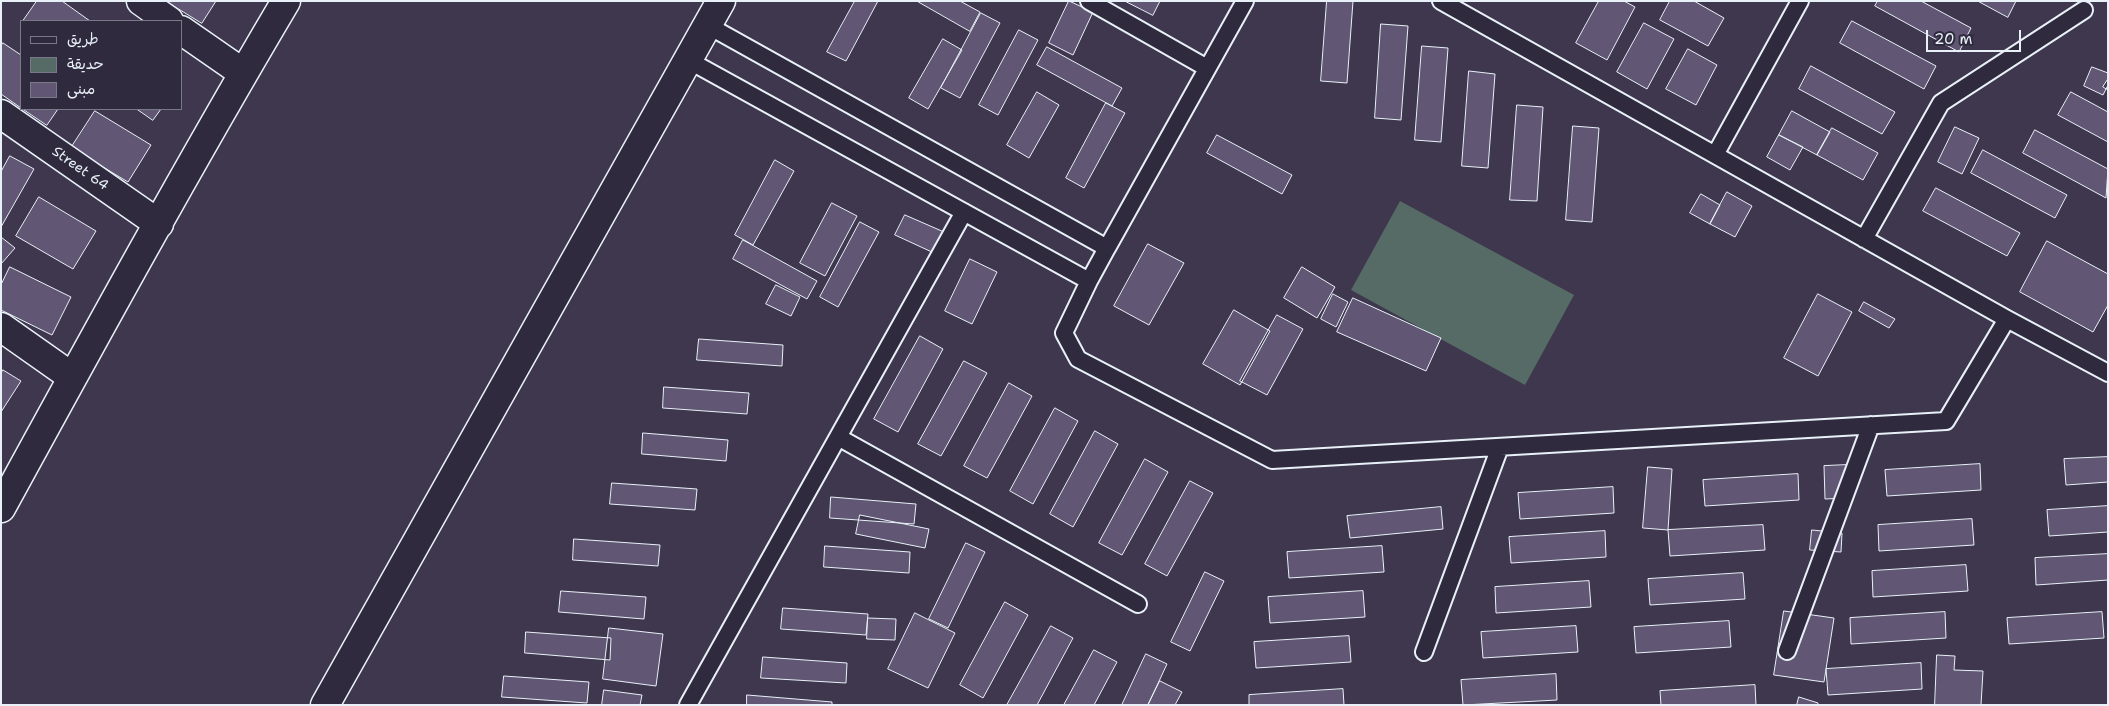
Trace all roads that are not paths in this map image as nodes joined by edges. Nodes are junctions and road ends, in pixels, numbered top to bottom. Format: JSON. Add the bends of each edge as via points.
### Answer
{"nodes":[{"id":1,"x":140,"y":1,"type":"edge"},
{"id":2,"x":286,"y":1,"type":"edge"},
{"id":3,"x":720,"y":1,"type":"edge"},
{"id":4,"x":1089,"y":1,"type":"edge"},
{"id":5,"x":1244,"y":1,"type":"edge"},
{"id":6,"x":1441,"y":1,"type":"edge"},
{"id":7,"x":1800,"y":1,"type":"edge"},
{"id":8,"x":2084,"y":10,"type":"dead end"},
{"id":9,"x":168,"y":20,"type":"edge"},
{"id":10,"x":707,"y":25,"type":"junction"},
{"id":11,"x":182,"y":31,"type":"edge"},
{"id":12,"x":688,"y":60,"type":"junction"},
{"id":13,"x":1208,"y":68,"type":"junction"},
{"id":14,"x":243,"y":73,"type":"junction"},
{"id":15,"x":1,"y":114,"type":"edge"},
{"id":16,"x":1715,"y":155,"type":"junction"},
{"id":17,"x":964,"y":212,"type":"junction"},
{"id":18,"x":159,"y":224,"type":"junction"},
{"id":19,"x":1864,"y":239,"type":"junction"},
{"id":20,"x":1107,"y":248,"type":"junction"},
{"id":21,"x":1089,"y":281,"type":"junction"},
{"id":22,"x":2007,"y":319,"type":"junction"},
{"id":23,"x":1,"y":327,"type":"edge"},
{"id":24,"x":2108,"y":373,"type":"edge"},
{"id":25,"x":72,"y":377,"type":"junction"},
{"id":26,"x":1871,"y":425,"type":"junction"},
{"id":27,"x":838,"y":437,"type":"junction"},
{"id":28,"x":1500,"y":447,"type":"junction"},
{"id":29,"x":1,"y":508,"type":"edge"},
{"id":30,"x":1138,"y":604,"type":"dead end"},
{"id":31,"x":1787,"y":651,"type":"dead end"},
{"id":32,"x":1424,"y":652,"type":"dead end"},
{"id":33,"x":325,"y":705,"type":"edge"},
{"id":34,"x":688,"y":705,"type":"edge"}],
"edges":[{"from":1,"to":9,"type":"street"},
{"from":2,"to":14,"type":"street"},
{"from":3,"to":10,"type":"street"},
{"from":4,"to":13,"type":"lane"},
{"from":5,"to":13,"type":"lane"},
{"from":6,"to":16,"type":"lane"},
{"from":7,"to":16,"type":"lane"},
{"from":8,"to":19,"type":"lane","via":[[1941,103]]},
{"from":10,"to":12,"type":"street"},
{"from":10,"to":20,"type":"lane"},
{"from":11,"to":14,"type":"street"},
{"from":12,"to":17,"type":"lane"},
{"from":12,"to":33,"type":"street"},
{"from":13,"to":20,"type":"lane"},
{"from":14,"to":18,"type":"street"},
{"from":15,"to":18,"type":"street","name":"Street 64"},
{"from":16,"to":19,"type":"lane"},
{"from":17,"to":21,"type":"lane"},
{"from":17,"to":27,"type":"lane"},
{"from":18,"to":25,"type":"street"},
{"from":19,"to":22,"type":"lane"},
{"from":20,"to":21,"type":"lane"},
{"from":21,"to":28,"type":"lane","via":[[1064,333],[1078,359],[1272,460]]},
{"from":22,"to":24,"type":"lane"},
{"from":22,"to":26,"type":"lane","via":[[1946,421]]},
{"from":23,"to":25,"type":"street"},
{"from":25,"to":29,"type":"street"},
{"from":26,"to":28,"type":"lane"},
{"from":26,"to":31,"type":"lane"},
{"from":27,"to":30,"type":"lane"},
{"from":27,"to":34,"type":"lane"},
{"from":28,"to":32,"type":"lane"}]}
